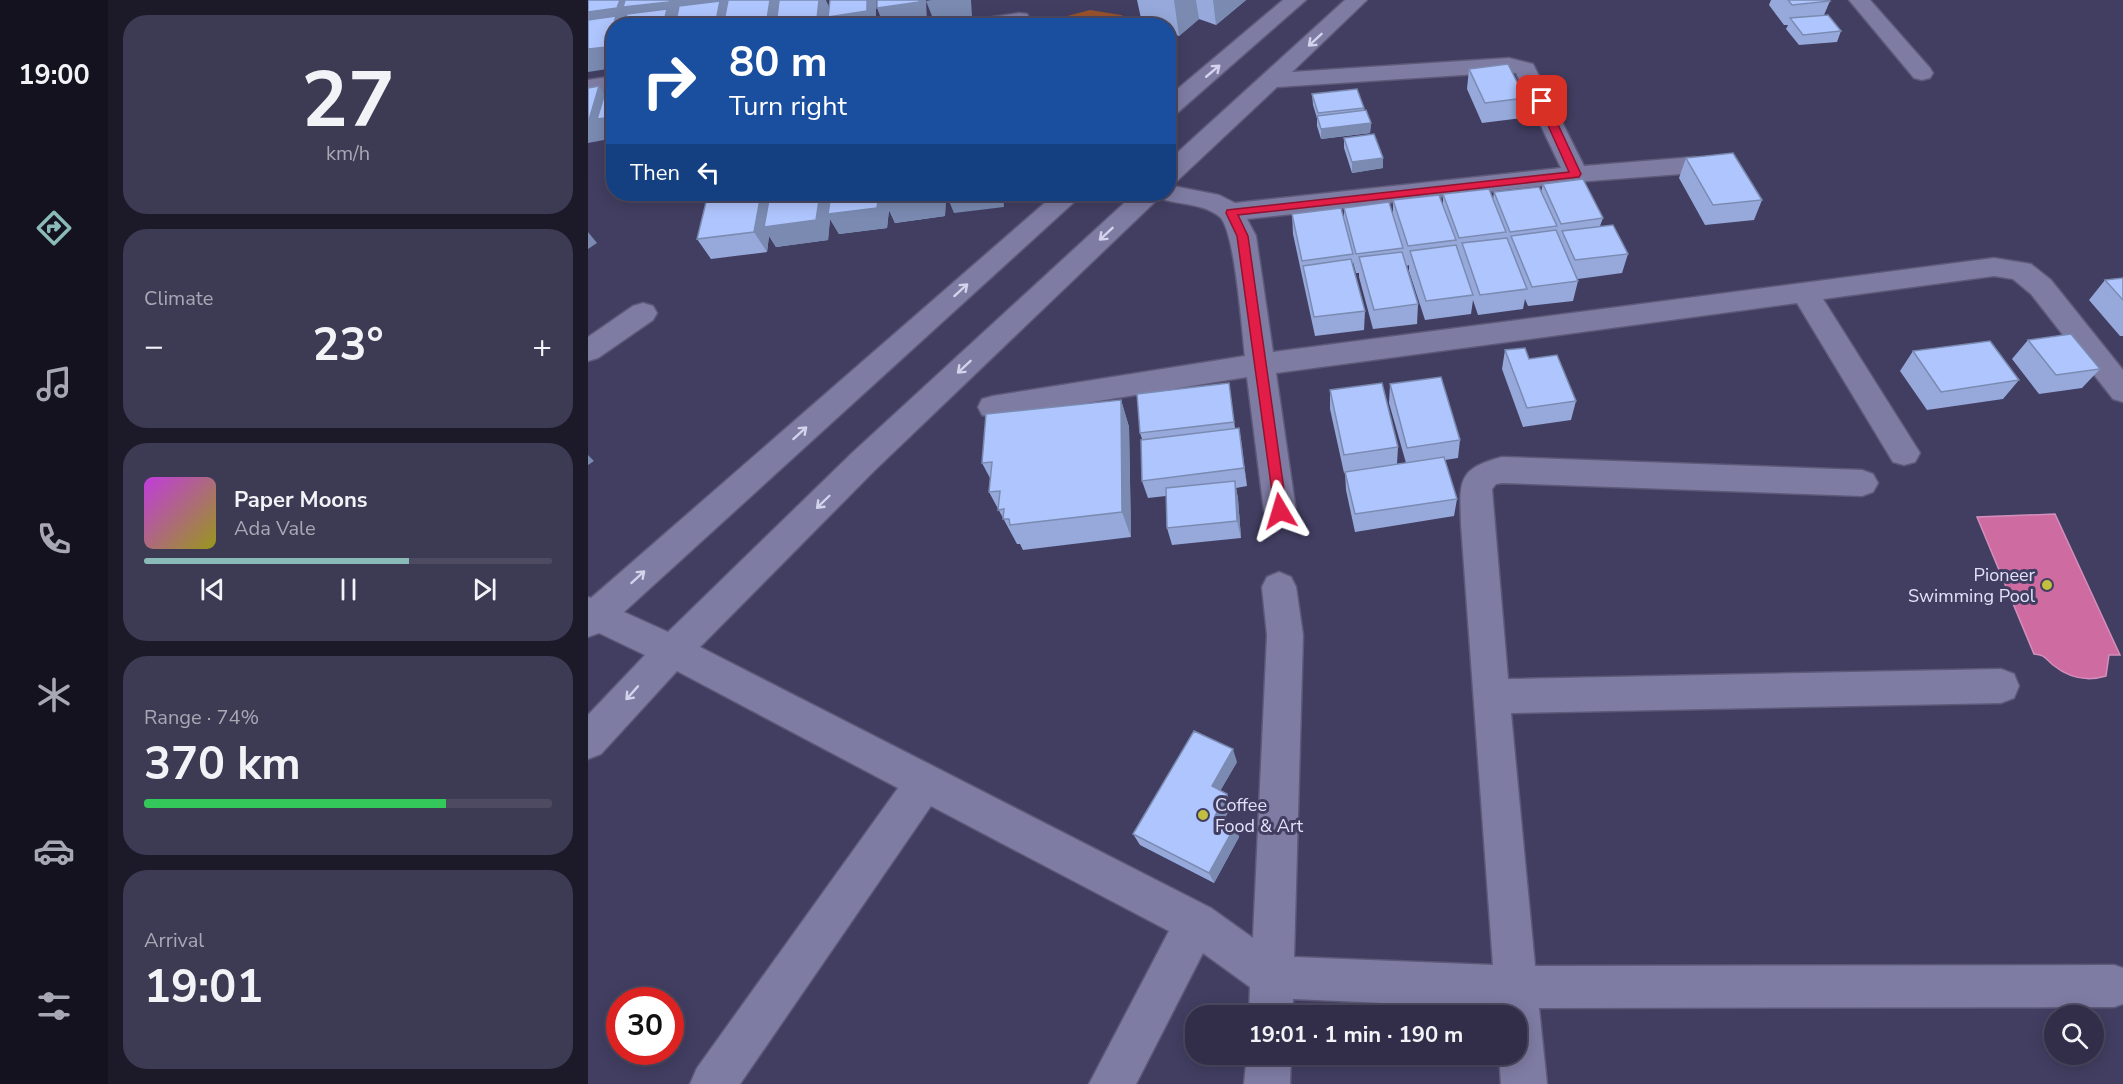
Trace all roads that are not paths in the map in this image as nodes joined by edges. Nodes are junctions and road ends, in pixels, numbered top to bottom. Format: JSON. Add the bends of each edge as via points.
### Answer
{"nodes":[{"id":1,"x":988,"y":0,"type":"edge"},
{"id":2,"x":1296,"y":0,"type":"edge"},
{"id":3,"x":1357,"y":0,"type":"edge"},
{"id":4,"x":1859,"y":0,"type":"edge"},
{"id":5,"x":987,"y":18,"type":"edge"},
{"id":6,"x":1922,"y":73,"type":"dead end"},
{"id":7,"x":1273,"y":80,"type":"junction"},
{"id":8,"x":606,"y":84,"type":"edge"},
{"id":9,"x":588,"y":87,"type":"edge"},
{"id":10,"x":1176,"y":102,"type":"edge"},
{"id":11,"x":1694,"y":165,"type":"edge"},
{"id":12,"x":1176,"y":168,"type":"edge"},
{"id":13,"x":1576,"y":174,"type":"junction"},
{"id":14,"x":1176,"y":195,"type":"edge"},
{"id":15,"x":1062,"y":201,"type":"edge"},
{"id":16,"x":1142,"y":201,"type":"edge"},
{"id":17,"x":1231,"y":213,"type":"junction"},
{"id":18,"x":1804,"y":291,"type":"junction"},
{"id":19,"x":643,"y":313,"type":"dead end"},
{"id":20,"x":588,"y":351,"type":"edge"},
{"id":21,"x":1261,"y":364,"type":"junction"},
{"id":22,"x":2123,"y":391,"type":"edge"},
{"id":23,"x":993,"y":407,"type":"dead end"},
{"id":24,"x":1904,"y":453,"type":"dead end"},
{"id":25,"x":1862,"y":483,"type":"dead end"},
{"id":26,"x":1280,"y":511,"type":"dead end"},
{"id":27,"x":1279,"y":587,"type":"dead end"},
{"id":28,"x":590,"y":617,"type":"edge"},
{"id":29,"x":671,"y":650,"type":"junction"},
{"id":30,"x":2001,"y":686,"type":"dead end"},
{"id":31,"x":1493,"y":696,"type":"junction"},
{"id":32,"x":588,"y":741,"type":"edge"},
{"id":33,"x":925,"y":782,"type":"junction"},
{"id":34,"x":1196,"y":923,"type":"junction"},
{"id":35,"x":2114,"y":986,"type":"dead end"},
{"id":36,"x":1517,"y":987,"type":"junction"},
{"id":37,"x":1272,"y":996,"type":"edge"},
{"id":38,"x":1269,"y":1065,"type":"edge"},
{"id":39,"x":713,"y":1084,"type":"edge"},
{"id":40,"x":1112,"y":1084,"type":"edge"},
{"id":41,"x":1268,"y":1084,"type":"edge"},
{"id":42,"x":1524,"y":1084,"type":"edge"}],
"edges":[{"from":1,"to":5,"type":"street"},
{"from":10,"to":2,"type":"street","one_way":true},
{"from":3,"to":7,"type":"street","one_way":true},
{"from":4,"to":6,"type":"street"},
{"from":7,"to":12,"type":"street"},
{"from":7,"to":13,"type":"street","via":[[1509,65],[1525,69]]},
{"from":8,"to":9,"type":"street"},
{"from":11,"to":13,"type":"street"},
{"from":13,"to":17,"type":"street"},
{"from":14,"to":17,"type":"street","via":[[1210,201]]},
{"from":28,"to":15,"type":"street","one_way":true},
{"from":16,"to":29,"type":"street","one_way":true},
{"from":17,"to":21,"type":"street","via":[[1243,236]]},
{"from":18,"to":21,"type":"street"},
{"from":18,"to":22,"type":"street","via":[[1994,267],[2021,272],[2041,287]]},
{"from":18,"to":24,"type":"street"},
{"from":19,"to":20,"type":"street"},
{"from":21,"to":23,"type":"street"},
{"from":21,"to":26,"type":"street"},
{"from":25,"to":31,"type":"street","via":[[1502,470],[1485,474],[1476,486],[1477,524]]},
{"from":27,"to":37,"type":"street","via":[[1285,636]]},
{"from":28,"to":29,"type":"street"},
{"from":29,"to":32,"type":"street","one_way":true},
{"from":29,"to":33,"type":"street"},
{"from":30,"to":31,"type":"street"},
{"from":31,"to":36,"type":"street"},
{"from":33,"to":34,"type":"street"},
{"from":33,"to":39,"type":"street"},
{"from":34,"to":37,"type":"street"},
{"from":34,"to":40,"type":"street"},
{"from":35,"to":36,"type":"street"},
{"from":36,"to":37,"type":"street"},
{"from":36,"to":42,"type":"street"},
{"from":38,"to":41,"type":"street"}]}
